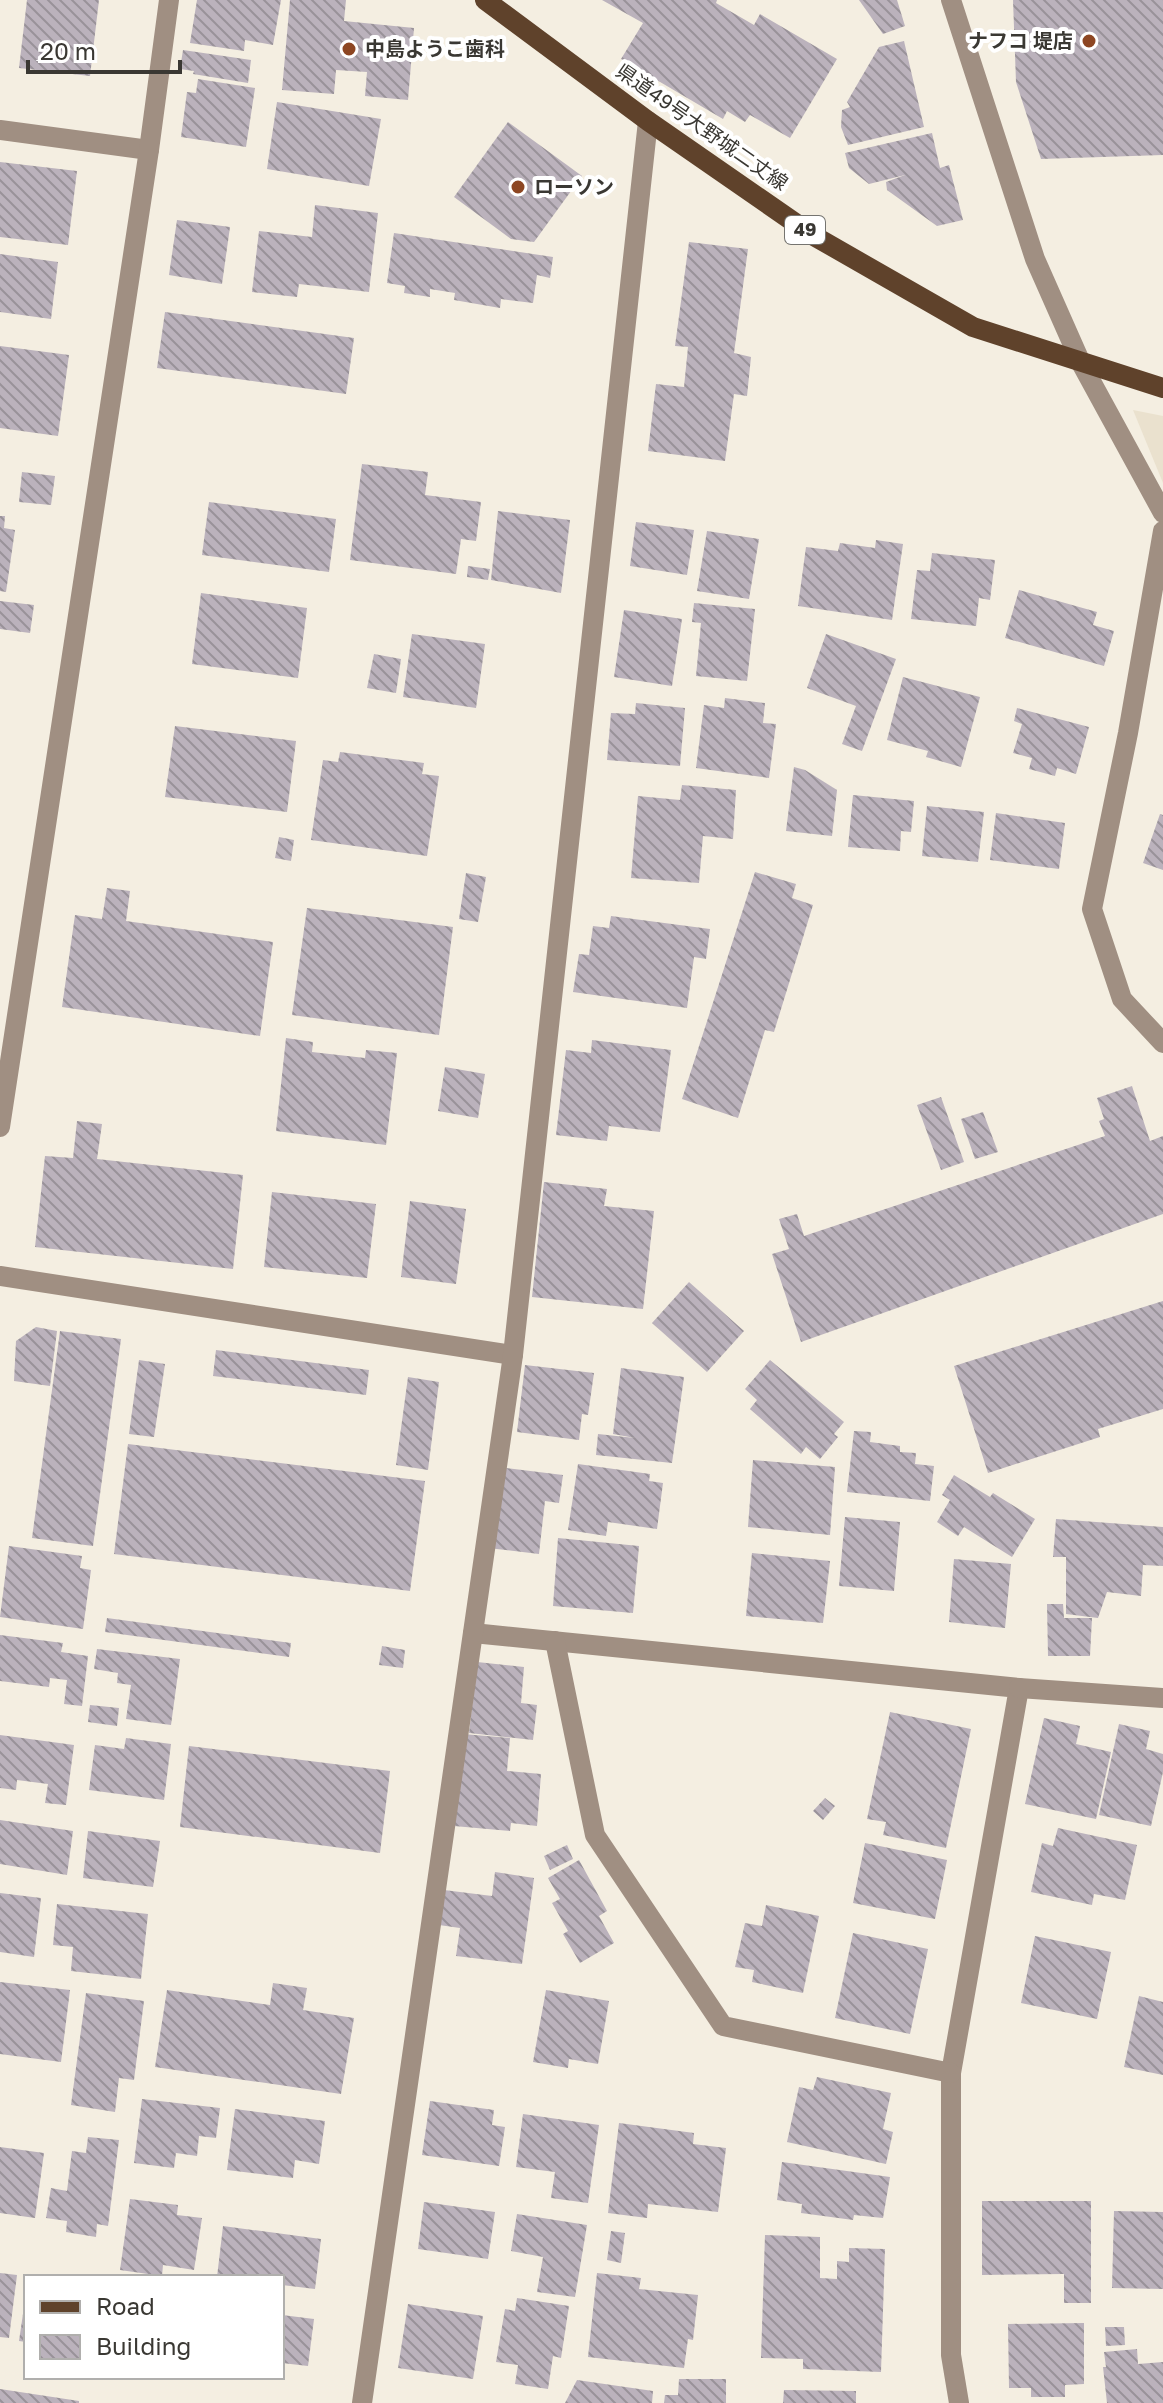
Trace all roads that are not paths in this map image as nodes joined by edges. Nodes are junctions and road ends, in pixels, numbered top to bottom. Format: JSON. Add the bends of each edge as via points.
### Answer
{"nodes":[{"id":1,"x":169,"y":0,"type":"edge"},
{"id":2,"x":485,"y":0,"type":"edge"},
{"id":3,"x":951,"y":0,"type":"edge"},
{"id":4,"x":648,"y":121,"type":"junction"},
{"id":5,"x":0,"y":130,"type":"edge"},
{"id":6,"x":149,"y":150,"type":"junction"},
{"id":7,"x":1081,"y":363,"type":"junction"},
{"id":8,"x":1163,"y":388,"type":"edge"},
{"id":9,"x":1163,"y":513,"type":"edge"},
{"id":10,"x":1163,"y":531,"type":"edge"},
{"id":11,"x":1163,"y":1043,"type":"edge"},
{"id":12,"x":0,"y":1127,"type":"edge"},
{"id":13,"x":0,"y":1276,"type":"edge"},
{"id":14,"x":513,"y":1355,"type":"junction"},
{"id":15,"x":473,"y":1633,"type":"junction"},
{"id":16,"x":555,"y":1641,"type":"junction"},
{"id":17,"x":1019,"y":1688,"type":"junction"},
{"id":18,"x":1163,"y":1698,"type":"edge"},
{"id":19,"x":951,"y":2073,"type":"junction"},
{"id":20,"x":362,"y":2403,"type":"edge"},
{"id":21,"x":959,"y":2403,"type":"edge"}],
"edges":[{"from":1,"to":6,"type":"street"},
{"from":2,"to":4,"type":"main road","name":"県道49号大野城二丈線","number":"49"},
{"from":3,"to":7,"type":"street","via":[[1035,259]]},
{"from":4,"to":7,"type":"main road","name":"県道49号大野城二丈線","number":"49","via":[[814,236],[973,327]]},
{"from":4,"to":14,"type":"street"},
{"from":5,"to":6,"type":"street"},
{"from":6,"to":12,"type":"street"},
{"from":7,"to":8,"type":"main road","name":"県道49号大野城二丈線","number":"49"},
{"from":7,"to":9,"type":"street"},
{"from":10,"to":11,"type":"street","via":[[1092,909],[1122,999]]},
{"from":13,"to":14,"type":"street"},
{"from":14,"to":15,"type":"street"},
{"from":15,"to":16,"type":"street"},
{"from":15,"to":20,"type":"street"},
{"from":16,"to":17,"type":"street"},
{"from":16,"to":19,"type":"street","via":[[595,1835],[723,2026]]},
{"from":17,"to":18,"type":"street"},
{"from":17,"to":19,"type":"street"},
{"from":19,"to":21,"type":"street","via":[[951,2355]]}]}
